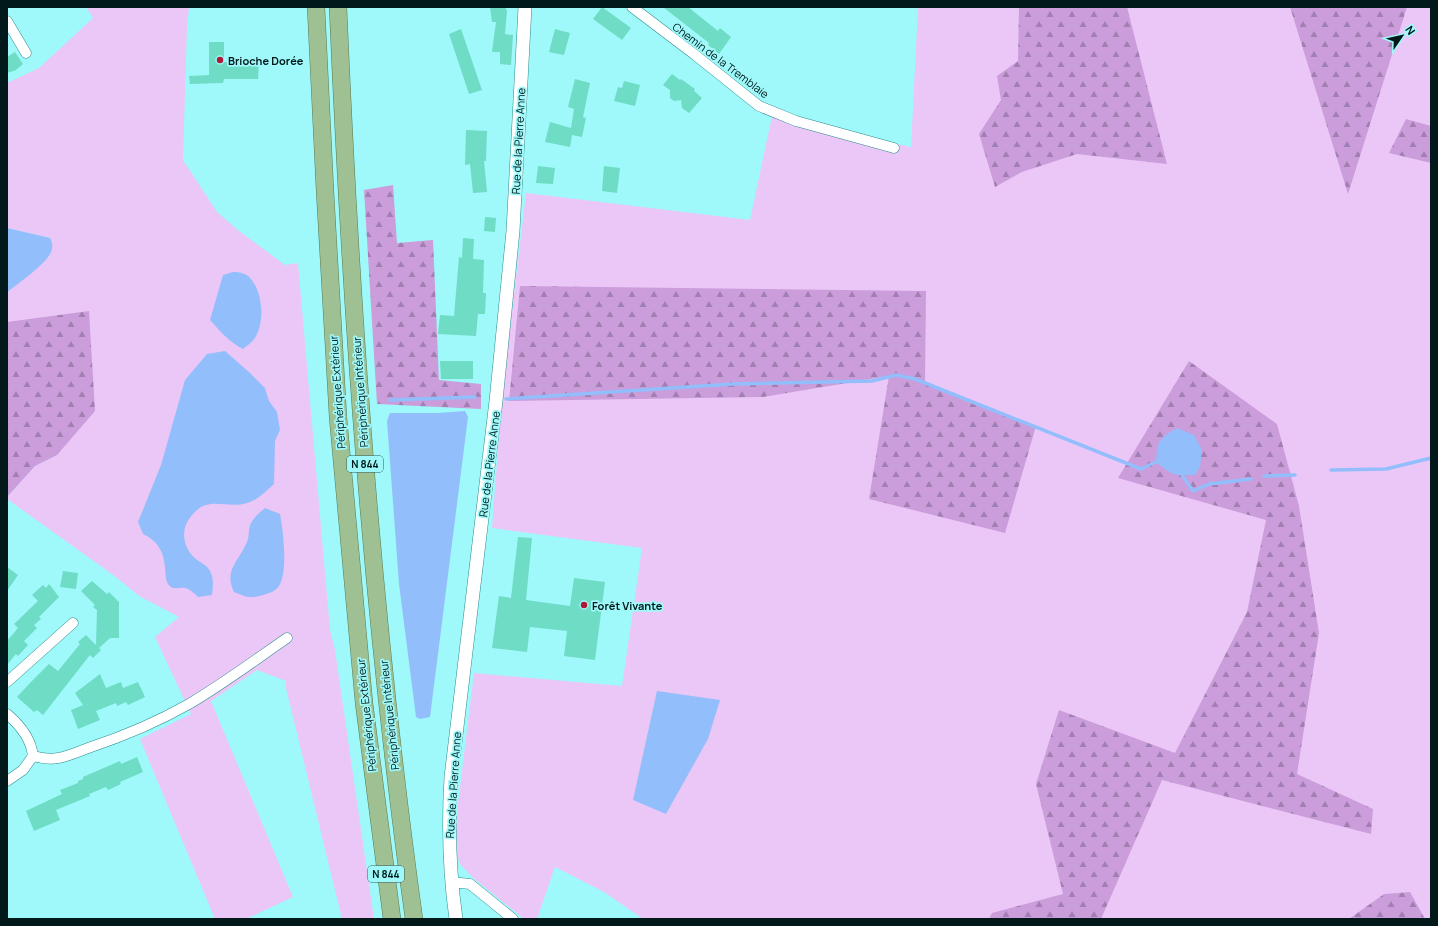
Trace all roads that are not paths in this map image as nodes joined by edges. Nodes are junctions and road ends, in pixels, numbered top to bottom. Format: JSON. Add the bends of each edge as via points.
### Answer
{"nodes":[{"id":1,"x":316,"y":7,"type":"edge"},
{"id":2,"x":338,"y":7,"type":"edge"},
{"id":3,"x":525,"y":7,"type":"edge"},
{"id":4,"x":632,"y":7,"type":"edge"},
{"id":5,"x":7,"y":21,"type":"edge"},
{"id":6,"x":26,"y":53,"type":"dead end"},
{"id":7,"x":894,"y":148,"type":"dead end"},
{"id":8,"x":73,"y":623,"type":"dead end"},
{"id":9,"x":288,"y":638,"type":"dead end"},
{"id":10,"x":7,"y":682,"type":"edge"},
{"id":11,"x":7,"y":714,"type":"edge"},
{"id":12,"x":33,"y":756,"type":"junction"},
{"id":13,"x":7,"y":781,"type":"edge"},
{"id":14,"x":451,"y":882,"type":"junction"},
{"id":15,"x":392,"y":919,"type":"edge"},
{"id":16,"x":414,"y":919,"type":"edge"},
{"id":17,"x":456,"y":919,"type":"edge"},
{"id":18,"x":513,"y":919,"type":"edge"}],
"edges":[{"from":1,"to":15,"type":"highway","name":"Périphérique Extérieur","number":"N 844","via":[[338,416],[364,703]]},
{"from":2,"to":16,"type":"highway","name":"Périphérique Intérieur","number":"N 844","via":[[348,216],[371,537],[390,737]]},
{"from":3,"to":14,"type":"street","name":"Rue de la Pierre Anne","via":[[513,232],[496,401],[451,777],[448,823]]},
{"from":4,"to":7,"type":"street","name":"Chemin de la Tremblaie","via":[[759,106],[796,121]]},
{"from":5,"to":6,"type":"street"},
{"from":8,"to":10,"type":"street"},
{"from":9,"to":12,"type":"street","via":[[188,704],[129,733],[56,760]]},
{"from":11,"to":12,"type":"street","via":[[22,728],[30,741]]},
{"from":12,"to":13,"type":"street","via":[[23,770]]},
{"from":14,"to":17,"type":"street","name":"Rue de la Pierre Anne"},
{"from":14,"to":18,"type":"street","via":[[470,884]]}]}
